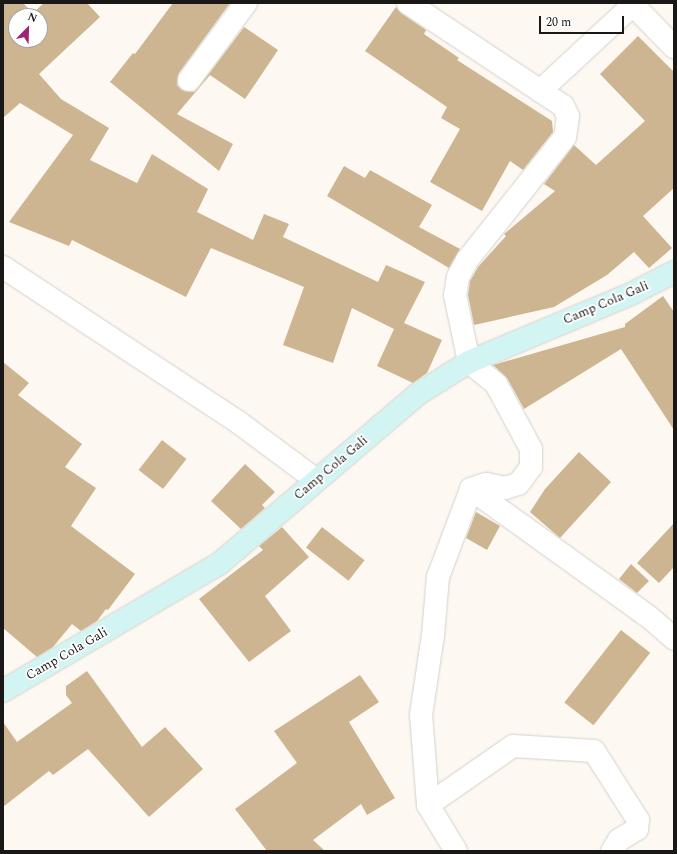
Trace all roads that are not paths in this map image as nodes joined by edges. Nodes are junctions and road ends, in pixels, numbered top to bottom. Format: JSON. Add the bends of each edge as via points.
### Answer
{"nodes":[{"id":1,"x":246,"y":3,"type":"edge"},
{"id":2,"x":408,"y":3,"type":"edge"},
{"id":3,"x":674,"y":47,"type":"edge"},
{"id":4,"x":189,"y":80,"type":"dead end"},
{"id":5,"x":540,"y":91,"type":"junction"},
{"id":6,"x":3,"y":267,"type":"edge"},
{"id":7,"x":674,"y":272,"type":"edge"},
{"id":8,"x":469,"y":362,"type":"junction"},
{"id":9,"x":316,"y":480,"type":"junction"},
{"id":10,"x":471,"y":489,"type":"junction"},
{"id":11,"x":674,"y":639,"type":"edge"},
{"id":12,"x":3,"y":691,"type":"edge"},
{"id":13,"x":428,"y":805,"type":"junction"},
{"id":14,"x":456,"y":851,"type":"edge"},
{"id":15,"x":612,"y":851,"type":"edge"}],
"edges":[{"from":1,"to":4,"type":"street"},
{"from":2,"to":5,"type":"street"},
{"from":3,"to":5,"type":"street","via":[[633,5]]},
{"from":5,"to":8,"type":"street","via":[[563,106],[568,116],[568,127],[565,137],[467,260],[458,277],[455,295]]},
{"from":6,"to":9,"type":"street","via":[[238,422]]},
{"from":7,"to":8,"type":"street","name":"Camp Cola Gali","via":[[633,293]]},
{"from":8,"to":9,"type":"street","name":"Camp Cola Gali","via":[[418,394]]},
{"from":8,"to":10,"type":"street","via":[[496,384],[531,449],[531,467],[518,484],[505,488],[486,484]]},
{"from":9,"to":12,"type":"street","name":"Camp Cola Gali","via":[[219,564]]},
{"from":10,"to":11,"type":"street","via":[[648,616]]},
{"from":10,"to":13,"type":"street","via":[[438,577],[434,635],[421,716]]},
{"from":13,"to":14,"type":"street"},
{"from":13,"to":15,"type":"street","via":[[513,746],[594,752],[638,820],[637,829],[619,840]]}]}
